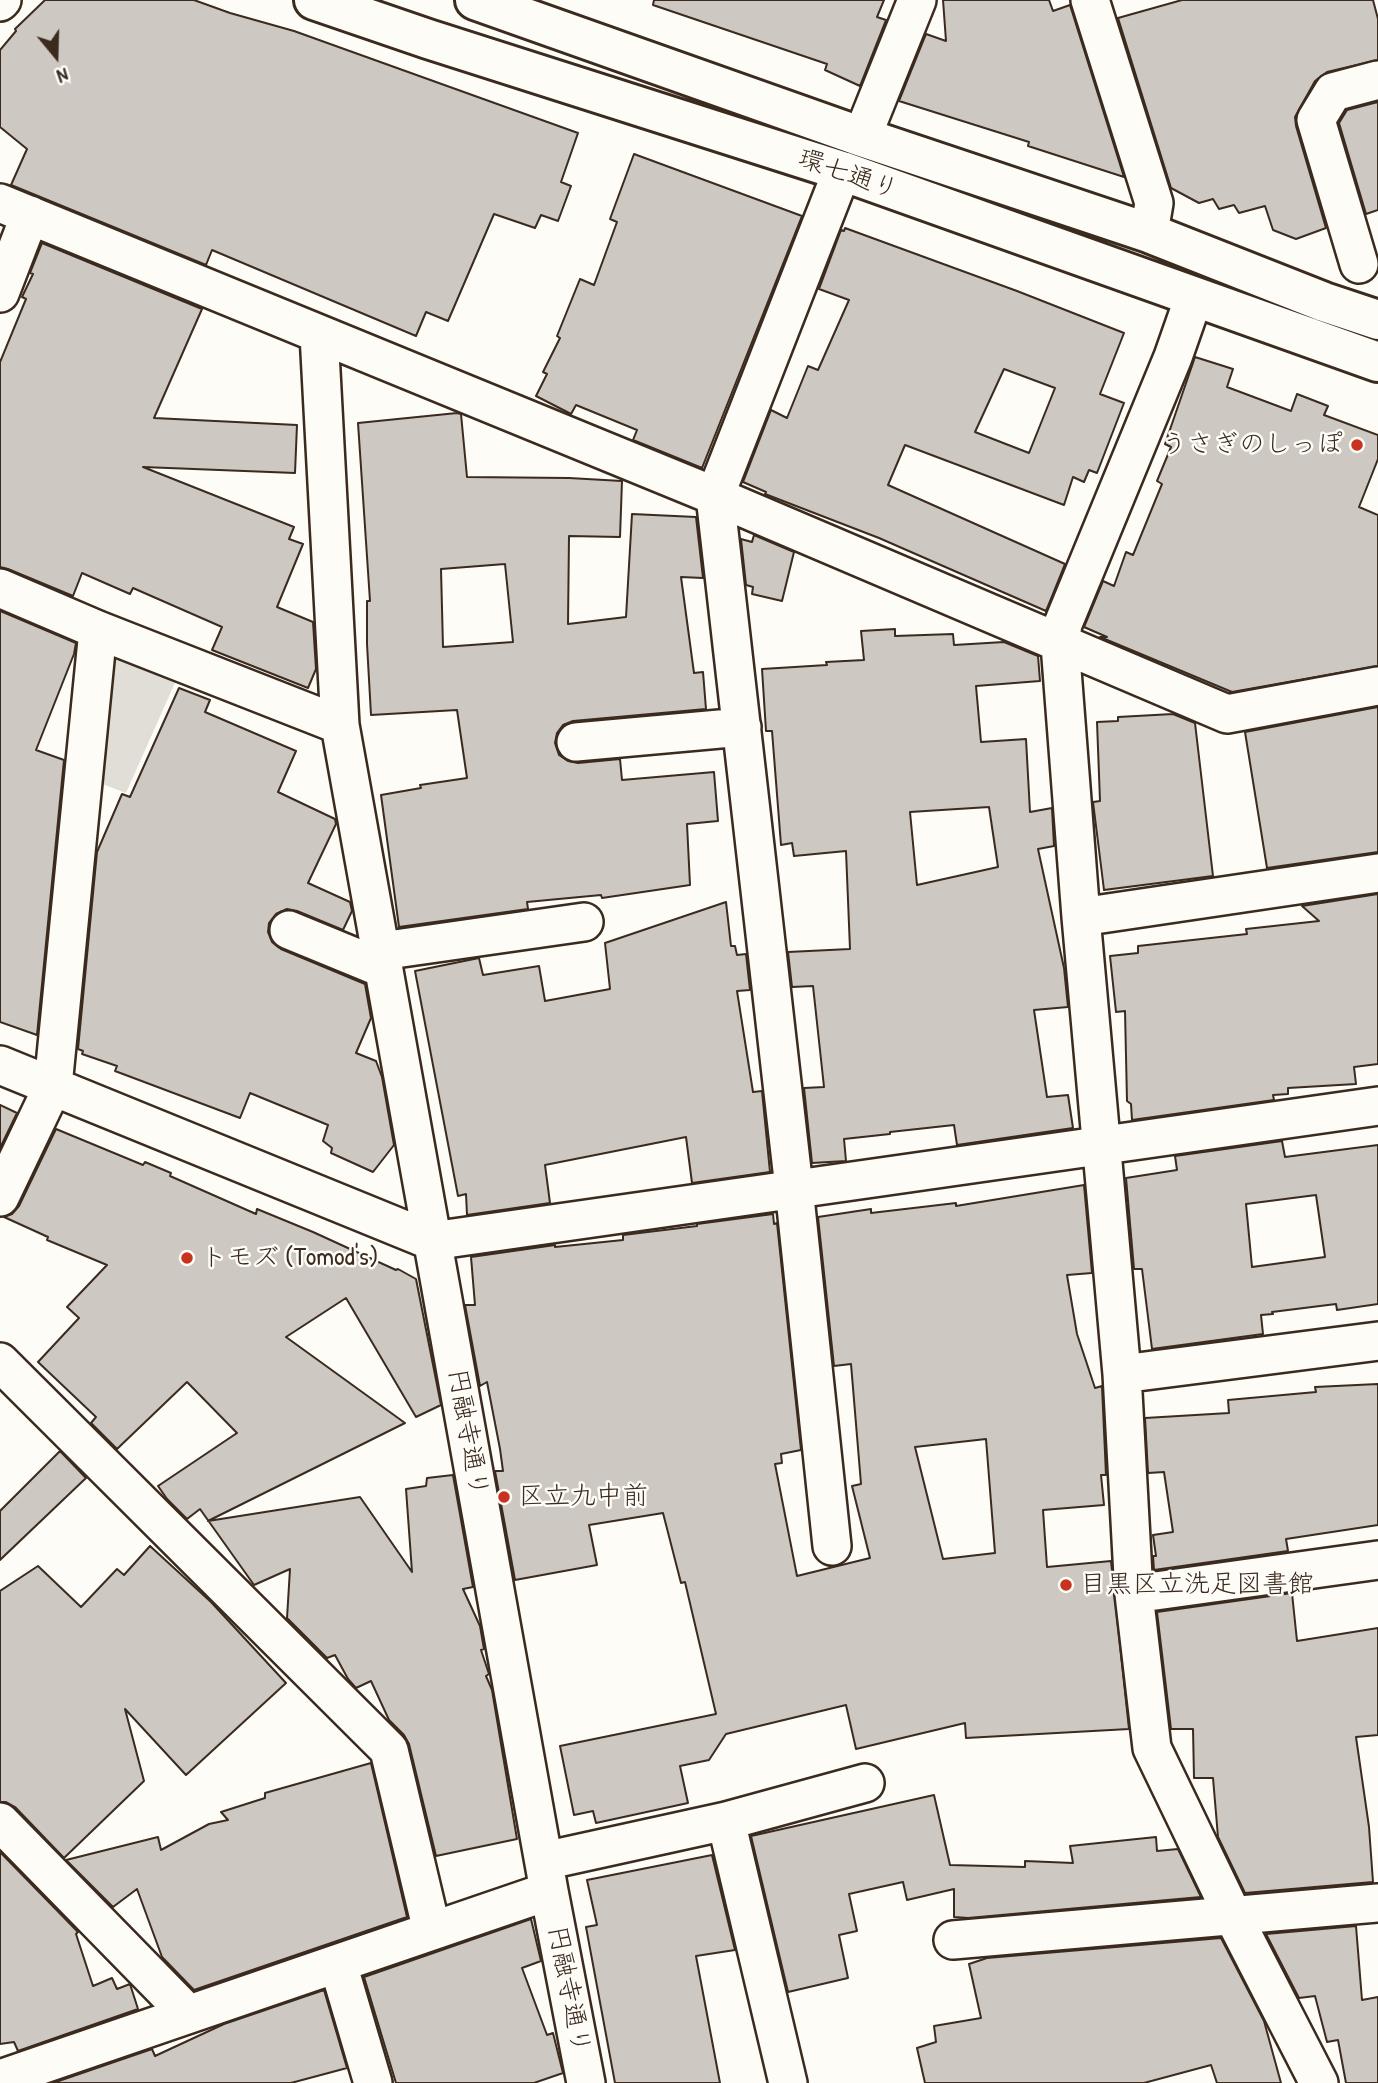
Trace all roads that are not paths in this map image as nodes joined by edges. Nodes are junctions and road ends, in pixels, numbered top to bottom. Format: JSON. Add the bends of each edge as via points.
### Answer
{"nodes":[{"id":1,"x":314,"y":0,"type":"edge"},
{"id":2,"x":475,"y":0,"type":"edge"},
{"id":3,"x":917,"y":0,"type":"edge"},
{"id":4,"x":1090,"y":0,"type":"edge"},
{"id":5,"x":1378,"y":80,"type":"edge"},
{"id":6,"x":862,"y":137,"type":"junction"},
{"id":7,"x":842,"y":171,"type":"junction"},
{"id":8,"x":15,"y":209,"type":"edge"},
{"id":9,"x":1149,"y":233,"type":"junction"},
{"id":10,"x":1368,"y":261,"type":"edge"},
{"id":11,"x":0,"y":293,"type":"edge"},
{"id":12,"x":1194,"y":297,"type":"junction"},
{"id":13,"x":1324,"y":302,"type":"junction"},
{"id":14,"x":1378,"y":320,"type":"edge"},
{"id":15,"x":319,"y":334,"type":"junction"},
{"id":16,"x":1378,"y":362,"type":"edge"},
{"id":17,"x":715,"y":496,"type":"junction"},
{"id":18,"x":0,"y":587,"type":"edge"},
{"id":19,"x":98,"y":629,"type":"junction"},
{"id":20,"x":1060,"y":644,"type":"junction"},
{"id":21,"x":1378,"y":686,"type":"edge"},
{"id":22,"x":340,"y":725,"type":"junction"},
{"id":23,"x":742,"y":727,"type":"junction"},
{"id":24,"x":576,"y":742,"type":"dead end"},
{"id":25,"x":1378,"y":873,"type":"edge"},
{"id":26,"x":1081,"y":917,"type":"junction"},
{"id":27,"x":584,"y":922,"type":"dead end"},
{"id":28,"x":289,"y":930,"type":"dead end"},
{"id":29,"x":382,"y":960,"type":"junction"},
{"id":30,"x":0,"y":1065,"type":"edge"},
{"id":31,"x":53,"y":1086,"type":"junction"},
{"id":32,"x":1378,"y":1106,"type":"edge"},
{"id":33,"x":1102,"y":1147,"type":"junction"},
{"id":34,"x":794,"y":1188,"type":"junction"},
{"id":35,"x":0,"y":1197,"type":"edge"},
{"id":36,"x":432,"y":1241,"type":"junction"},
{"id":37,"x":1378,"y":1341,"type":"edge"},
{"id":38,"x":0,"y":1362,"type":"edge"},
{"id":39,"x":1122,"y":1374,"type":"junction"},
{"id":40,"x":832,"y":1546,"type":"dead end"},
{"id":41,"x":1378,"y":1560,"type":"edge"},
{"id":42,"x":1134,"y":1594,"type":"junction"},
{"id":43,"x":865,"y":1783,"type":"dead end"},
{"id":44,"x":726,"y":1821,"type":"junction"},
{"id":45,"x":0,"y":1822,"type":"edge"},
{"id":46,"x":546,"y":1876,"type":"junction"},
{"id":47,"x":1378,"y":1903,"type":"edge"},
{"id":48,"x":1233,"y":1916,"type":"junction"},
{"id":49,"x":432,"y":1931,"type":"junction"},
{"id":50,"x":953,"y":1940,"type":"dead end"},
{"id":51,"x":338,"y":1964,"type":"junction"},
{"id":52,"x":188,"y":2014,"type":"junction"},
{"id":53,"x":66,"y":2071,"type":"edge"},
{"id":54,"x":0,"y":2079,"type":"edge"},
{"id":55,"x":373,"y":2083,"type":"edge"},
{"id":56,"x":586,"y":2083,"type":"edge"},
{"id":57,"x":788,"y":2083,"type":"edge"},
{"id":58,"x":1319,"y":2083,"type":"edge"}],
"edges":[{"from":1,"to":7,"type":"main road","name":"環七通り"},
{"from":2,"to":6,"type":"main road","name":"環七通り"},
{"from":3,"to":6,"type":"street"},
{"from":4,"to":9,"type":"street","via":[[1154,203]]},
{"from":5,"to":10,"type":"street","via":[[1333,92],[1316,120]]},
{"from":6,"to":9,"type":"main road","name":"環七通り"},
{"from":7,"to":12,"type":"main road","name":"環七通り"},
{"from":7,"to":17,"type":"street"},
{"from":8,"to":11,"type":"street"},
{"from":8,"to":15,"type":"street"},
{"from":9,"to":13,"type":"main road","name":"環七通り"},
{"from":10,"to":13,"type":"street","via":[[1345,275]]},
{"from":12,"to":16,"type":"main road","name":"環七通り"},
{"from":12,"to":20,"type":"street","via":[[1063,624]]},
{"from":13,"to":14,"type":"main road","name":"環七通り"},
{"from":15,"to":17,"type":"street"},
{"from":15,"to":22,"type":"street","name":"円融寺通り"},
{"from":17,"to":20,"type":"street"},
{"from":17,"to":23,"type":"street"},
{"from":18,"to":19,"type":"street"},
{"from":19,"to":22,"type":"street"},
{"from":19,"to":31,"type":"street"},
{"from":20,"to":21,"type":"street","via":[[1227,714]]},
{"from":20,"to":26,"type":"street"},
{"from":22,"to":29,"type":"street","name":"円融寺通り"},
{"from":23,"to":24,"type":"street"},
{"from":23,"to":34,"type":"street"},
{"from":25,"to":26,"type":"street"},
{"from":26,"to":33,"type":"street"},
{"from":27,"to":29,"type":"street"},
{"from":28,"to":29,"type":"street"},
{"from":29,"to":36,"type":"street","name":"円融寺通り"},
{"from":30,"to":31,"type":"street"},
{"from":31,"to":35,"type":"street"},
{"from":31,"to":36,"type":"street"},
{"from":32,"to":33,"type":"street"},
{"from":33,"to":34,"type":"street"},
{"from":33,"to":39,"type":"street"},
{"from":34,"to":36,"type":"street"},
{"from":34,"to":40,"type":"street"},
{"from":36,"to":46,"type":"street","name":"円融寺通り"},
{"from":37,"to":39,"type":"street"},
{"from":38,"to":49,"type":"street","via":[[389,1750]]},
{"from":39,"to":42,"type":"street"},
{"from":41,"to":42,"type":"street"},
{"from":42,"to":48,"type":"street","via":[[1152,1748]]},
{"from":43,"to":44,"type":"street"},
{"from":44,"to":46,"type":"street"},
{"from":44,"to":57,"type":"street"},
{"from":45,"to":52,"type":"street"},
{"from":46,"to":49,"type":"street"},
{"from":46,"to":56,"type":"street","name":"円融寺通り"},
{"from":47,"to":48,"type":"street"},
{"from":48,"to":50,"type":"street"},
{"from":48,"to":58,"type":"street"},
{"from":49,"to":51,"type":"street"},
{"from":51,"to":52,"type":"street"},
{"from":51,"to":55,"type":"street"},
{"from":52,"to":53,"type":"street"},
{"from":53,"to":54,"type":"street"}]}
